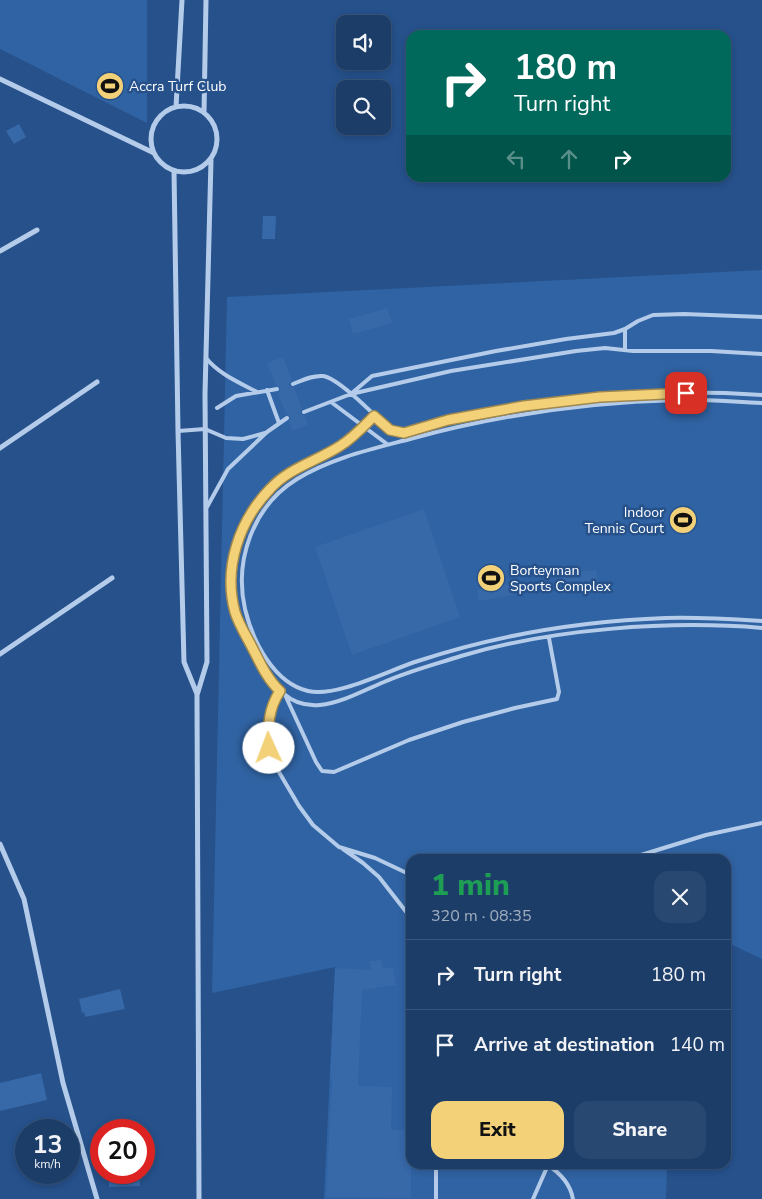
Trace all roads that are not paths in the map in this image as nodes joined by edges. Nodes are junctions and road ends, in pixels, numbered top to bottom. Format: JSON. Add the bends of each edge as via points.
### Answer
{"nodes":[{"id":1,"x":182,"y":0,"type":"edge"},
{"id":2,"x":206,"y":0,"type":"edge"},
{"id":3,"x":0,"y":78,"type":"edge"},
{"id":4,"x":176,"y":107,"type":"junction"},
{"id":5,"x":204,"y":113,"type":"junction"},
{"id":6,"x":154,"y":154,"type":"junction"},
{"id":7,"x":211,"y":160,"type":"junction"},
{"id":8,"x":174,"y":171,"type":"junction"},
{"id":9,"x":37,"y":230,"type":"dead end"},
{"id":10,"x":0,"y":251,"type":"edge"},
{"id":11,"x":762,"y":317,"type":"edge"},
{"id":12,"x":625,"y":329,"type":"junction"},
{"id":13,"x":625,"y":349,"type":"junction"},
{"id":14,"x":762,"y":354,"type":"edge"},
{"id":15,"x":206,"y":358,"type":"junction"},
{"id":16,"x":97,"y":382,"type":"dead end"},
{"id":17,"x":293,"y":384,"type":"dead end"},
{"id":18,"x":277,"y":389,"type":"dead end"},
{"id":19,"x":267,"y":390,"type":"junction"},
{"id":20,"x":257,"y":392,"type":"junction"},
{"id":21,"x":351,"y":394,"type":"junction"},
{"id":22,"x":762,"y":395,"type":"edge"},
{"id":23,"x":331,"y":402,"type":"junction"},
{"id":24,"x":762,"y":403,"type":"edge"},
{"id":25,"x":217,"y":408,"type":"dead end"},
{"id":26,"x":304,"y":412,"type":"dead end"},
{"id":27,"x":374,"y":416,"type":"junction"},
{"id":28,"x":287,"y":418,"type":"dead end"},
{"id":29,"x":279,"y":423,"type":"junction"},
{"id":30,"x":363,"y":426,"type":"junction"},
{"id":31,"x":205,"y":428,"type":"junction"},
{"id":32,"x":178,"y":431,"type":"junction"},
{"id":33,"x":267,"y":432,"type":"junction"},
{"id":34,"x":387,"y":444,"type":"junction"},
{"id":35,"x":0,"y":448,"type":"edge"},
{"id":36,"x":206,"y":509,"type":"junction"},
{"id":37,"x":112,"y":578,"type":"dead end"},
{"id":38,"x":762,"y":621,"type":"edge"},
{"id":39,"x":762,"y":628,"type":"edge"},
{"id":40,"x":549,"y":638,"type":"junction"},
{"id":41,"x":0,"y":654,"type":"edge"},
{"id":42,"x":280,"y":691,"type":"junction"},
{"id":43,"x":197,"y":695,"type":"junction"},
{"id":44,"x":286,"y":696,"type":"junction"},
{"id":45,"x":762,"y":823,"type":"edge"},
{"id":46,"x":0,"y":844,"type":"edge"},
{"id":47,"x":339,"y":847,"type":"junction"},
{"id":48,"x":644,"y":854,"type":"edge"},
{"id":49,"x":406,"y":873,"type":"edge"},
{"id":50,"x":406,"y":911,"type":"edge"},
{"id":51,"x":436,"y":1169,"type":"edge"},
{"id":52,"x":545,"y":1169,"type":"edge"},
{"id":53,"x":554,"y":1169,"type":"edge"},
{"id":54,"x":96,"y":1199,"type":"edge"},
{"id":55,"x":199,"y":1199,"type":"edge"},
{"id":56,"x":436,"y":1199,"type":"edge"},
{"id":57,"x":534,"y":1199,"type":"edge"},
{"id":58,"x":573,"y":1199,"type":"edge"}],
"edges":[{"from":1,"to":4,"type":"street"},
{"from":2,"to":5,"type":"street"},
{"from":3,"to":6,"type":"street"},
{"from":4,"to":5,"type":"street","via":[[194,107]]},
{"from":4,"to":6,"type":"street","via":[[167,111],[155,125],[152,134]]},
{"from":5,"to":7,"type":"street","via":[[211,120],[218,140]]},
{"from":6,"to":8,"type":"street"},
{"from":7,"to":8,"type":"street","via":[[188,173]]},
{"from":7,"to":15,"type":"street"},
{"from":8,"to":32,"type":"street"},
{"from":9,"to":10,"type":"street"},
{"from":11,"to":12,"type":"lane","via":[[654,315]]},
{"from":12,"to":13,"type":"lane"},
{"from":12,"to":21,"type":"lane","via":[[372,376]]},
{"from":13,"to":14,"type":"lane"},
{"from":13,"to":21,"type":"lane","via":[[576,351],[486,364]]},
{"from":15,"to":20,"type":"lane","via":[[222,373]]},
{"from":15,"to":31,"type":"street"},
{"from":16,"to":35,"type":"street"},
{"from":17,"to":21,"type":"lane","via":[[326,376]]},
{"from":18,"to":19,"type":"lane"},
{"from":19,"to":20,"type":"lane"},
{"from":19,"to":29,"type":"lane"},
{"from":20,"to":25,"type":"lane","via":[[236,396]]},
{"from":21,"to":23,"type":"lane"},
{"from":21,"to":27,"type":"lane"},
{"from":22,"to":27,"type":"lane","via":[[689,393],[581,398],[502,409],[404,433],[390,430]]},
{"from":23,"to":26,"type":"lane"},
{"from":23,"to":30,"type":"lane"},
{"from":24,"to":34,"type":"lane","via":[[680,400],[580,406],[511,416]]},
{"from":27,"to":30,"type":"lane"},
{"from":28,"to":29,"type":"lane"},
{"from":29,"to":33,"type":"lane"},
{"from":30,"to":34,"type":"lane"},
{"from":30,"to":42,"type":"lane","via":[[342,445],[293,470],[270,489],[253,510],[234,553],[231,577],[236,612],[256,656]]},
{"from":31,"to":32,"type":"lane"},
{"from":31,"to":33,"type":"lane","via":[[226,438],[243,439]]},
{"from":31,"to":36,"type":"street"},
{"from":32,"to":43,"type":"street","via":[[184,662]]},
{"from":33,"to":36,"type":"lane","via":[[228,469]]},
{"from":34,"to":38,"type":"lane","via":[[327,464],[298,478],[273,499],[252,532],[242,563],[243,596],[249,622],[271,664],[281,677],[296,687],[328,692],[462,648],[566,627],[636,619]]},
{"from":36,"to":43,"type":"street","via":[[207,662]]},
{"from":37,"to":41,"type":"street"},
{"from":39,"to":40,"type":"lane","via":[[611,629]]},
{"from":40,"to":44,"type":"lane","via":[[462,656],[320,705],[301,704]]},
{"from":40,"to":44,"type":"lane","via":[[559,692],[557,699],[439,729],[334,772],[322,771],[316,762]]},
{"from":42,"to":44,"type":"lane"},
{"from":42,"to":47,"type":"lane","via":[[272,704],[268,725],[269,748],[276,767],[313,825]]},
{"from":43,"to":55,"type":"street"},
{"from":45,"to":48,"type":"lane","via":[[706,835]]},
{"from":46,"to":54,"type":"street","via":[[24,899],[63,1083]]},
{"from":47,"to":49,"type":"lane","via":[[375,858]]},
{"from":47,"to":50,"type":"lane","via":[[380,877]]},
{"from":51,"to":56,"type":"lane"},
{"from":52,"to":57,"type":"lane"},
{"from":53,"to":58,"type":"lane","via":[[572,1192]]}]}
